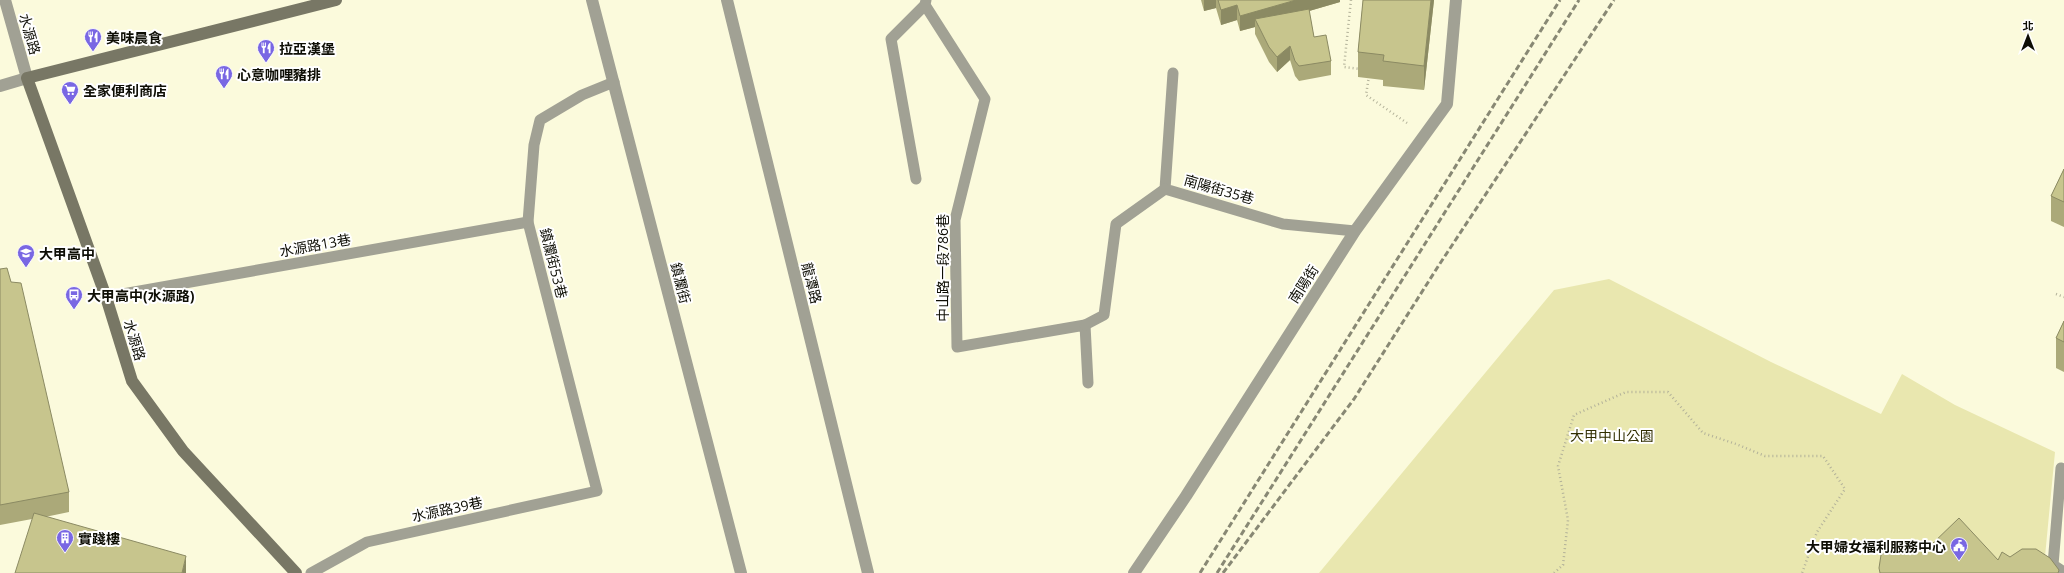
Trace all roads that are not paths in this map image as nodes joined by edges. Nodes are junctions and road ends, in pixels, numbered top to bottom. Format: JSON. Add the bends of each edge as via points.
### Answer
{"nodes":[{"id":1,"x":5,"y":0,"type":"edge"},
{"id":2,"x":336,"y":0,"type":"edge"},
{"id":3,"x":592,"y":0,"type":"edge"},
{"id":4,"x":727,"y":0,"type":"edge"},
{"id":5,"x":1456,"y":0,"type":"edge"},
{"id":6,"x":925,"y":2,"type":"edge"},
{"id":7,"x":1173,"y":73,"type":"dead end"},
{"id":8,"x":27,"y":78,"type":"junction"},
{"id":9,"x":614,"y":82,"type":"junction"},
{"id":10,"x":0,"y":86,"type":"edge"},
{"id":11,"x":916,"y":179,"type":"dead end"},
{"id":12,"x":1165,"y":189,"type":"junction"},
{"id":13,"x":528,"y":222,"type":"junction"},
{"id":14,"x":1355,"y":231,"type":"junction"},
{"id":15,"x":106,"y":297,"type":"junction"},
{"id":16,"x":1085,"y":325,"type":"junction"},
{"id":17,"x":1088,"y":383,"type":"dead end"},
{"id":18,"x":2061,"y":468,"type":"dead end"},
{"id":19,"x":597,"y":491,"type":"joint"},
{"id":20,"x":2064,"y":572,"type":"edge"},
{"id":21,"x":296,"y":573,"type":"edge"},
{"id":22,"x":311,"y":573,"type":"edge"},
{"id":23,"x":741,"y":573,"type":"edge"},
{"id":24,"x":868,"y":573,"type":"edge"},
{"id":25,"x":1134,"y":573,"type":"edge"}],
"edges":[{"from":1,"to":8,"type":"street","name":"水源路"},
{"from":2,"to":8,"type":"main road"},
{"from":3,"to":9,"type":"street","name":"鎮瀾街"},
{"from":4,"to":24,"type":"street","name":"龍潭路"},
{"from":5,"to":14,"type":"street","name":"南陽街","via":[[1448,104]]},
{"from":6,"to":11,"type":"lane","via":[[891,39]]},
{"from":6,"to":16,"type":"lane","name":"中山路一段786巷","via":[[985,99],[955,220],[957,347]]},
{"from":7,"to":12,"type":"lane","name":"南陽街35巷"},
{"from":8,"to":10,"type":"street"},
{"from":8,"to":15,"type":"main road","name":"水源路"},
{"from":9,"to":13,"type":"lane","name":"鎮瀾街53巷","via":[[582,95],[540,120],[534,145]]},
{"from":9,"to":23,"type":"street","name":"鎮瀾街"},
{"from":12,"to":14,"type":"lane","name":"南陽街35巷","via":[[1283,224]]},
{"from":12,"to":16,"type":"lane","via":[[1116,224],[1104,315]]},
{"from":13,"to":15,"type":"lane","name":"水源路13巷"},
{"from":13,"to":19,"type":"lane","name":"鎮瀾街53巷"},
{"from":14,"to":25,"type":"street","name":"南陽街"},
{"from":15,"to":21,"type":"main road","name":"水源路","via":[[132,381],[183,451]]},
{"from":16,"to":17,"type":"lane"},
{"from":18,"to":20,"type":"lane","via":[[2053,565]]},
{"from":19,"to":22,"type":"lane","name":"水源路39巷","via":[[367,542]]}]}
